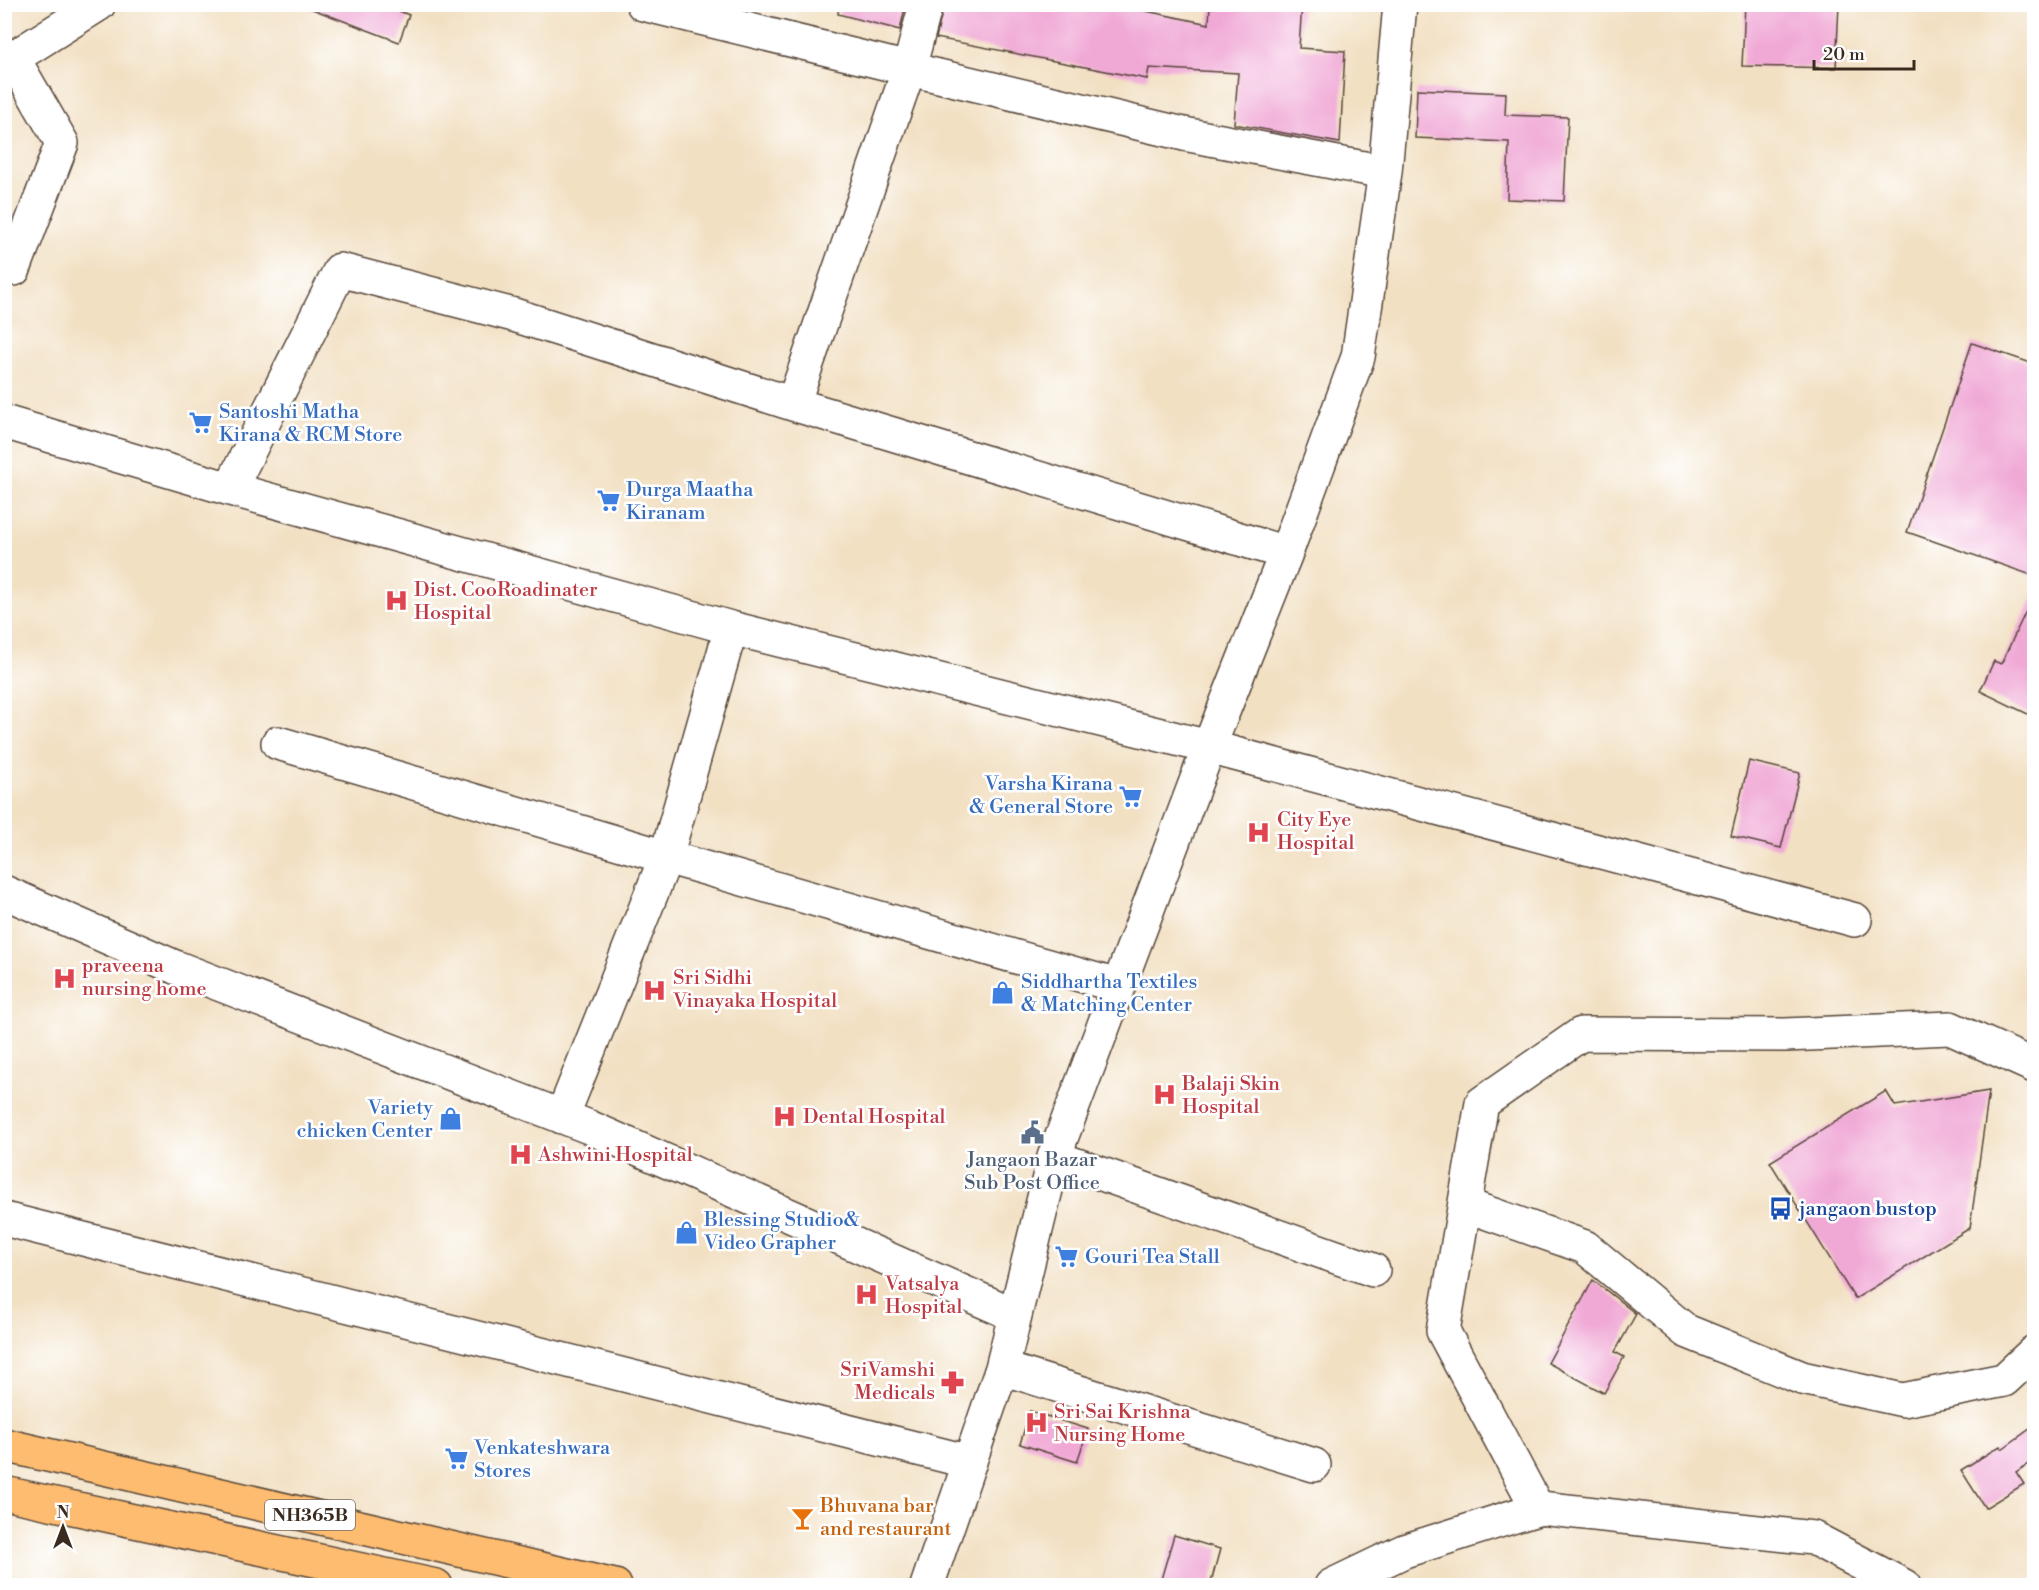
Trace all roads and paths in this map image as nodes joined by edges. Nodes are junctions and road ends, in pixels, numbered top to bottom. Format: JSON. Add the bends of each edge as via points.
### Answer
{"nodes":[{"id":1,"x":99,"y":4,"type":"edge"},
{"id":2,"x":643,"y":4,"type":"edge"},
{"id":3,"x":926,"y":4,"type":"edge"},
{"id":4,"x":1400,"y":4,"type":"edge"},
{"id":5,"x":9,"y":60,"type":"edge"},
{"id":6,"x":909,"y":69,"type":"junction"},
{"id":7,"x":1384,"y":172,"type":"junction"},
{"id":8,"x":4,"y":267,"type":"edge"},
{"id":9,"x":793,"y":404,"type":"junction"},
{"id":10,"x":4,"y":422,"type":"edge"},
{"id":11,"x":230,"y":489,"type":"junction"},
{"id":12,"x":1286,"y":553,"type":"junction"},
{"id":13,"x":730,"y":628,"type":"junction"},
{"id":14,"x":278,"y":743,"type":"dead end"},
{"id":15,"x":1209,"y":747,"type":"junction"},
{"id":16,"x":666,"y":857,"type":"junction"},
{"id":17,"x":4,"y":892,"type":"edge"},
{"id":18,"x":1855,"y":920,"type":"dead end"},
{"id":19,"x":1119,"y":986,"type":"junction"},
{"id":20,"x":2034,"y":1066,"type":"edge"},
{"id":21,"x":562,"y":1117,"type":"junction"},
{"id":22,"x":1054,"y":1157,"type":"junction"},
{"id":23,"x":1465,"y":1205,"type":"junction"},
{"id":24,"x":4,"y":1219,"type":"edge"},
{"id":25,"x":1373,"y":1270,"type":"dead end"},
{"id":26,"x":1015,"y":1315,"type":"junction"},
{"id":27,"x":2034,"y":1352,"type":"edge"},
{"id":28,"x":1002,"y":1368,"type":"junction"},
{"id":29,"x":4,"y":1445,"type":"edge"},
{"id":30,"x":970,"y":1462,"type":"junction"},
{"id":31,"x":1314,"y":1465,"type":"dead end"},
{"id":32,"x":4,"y":1493,"type":"edge"},
{"id":33,"x":1538,"y":1509,"type":"junction"},
{"id":34,"x":436,"y":1586,"type":"edge"},
{"id":35,"x":615,"y":1586,"type":"edge"},
{"id":36,"x":927,"y":1586,"type":"edge"},
{"id":37,"x":1331,"y":1586,"type":"edge"},
{"id":38,"x":1904,"y":1586,"type":"edge"}],
"edges":[{"from":1,"to":5,"type":"street"},
{"from":2,"to":6,"type":"street"},
{"from":3,"to":6,"type":"street"},
{"from":4,"to":7,"type":"street"},
{"from":5,"to":8,"type":"street","via":[[62,144],[14,269]]},
{"from":6,"to":7,"type":"street","via":[[1184,134]]},
{"from":6,"to":9,"type":"street"},
{"from":7,"to":12,"type":"street","via":[[1358,357]]},
{"from":9,"to":11,"type":"street","via":[[514,315],[340,270]]},
{"from":9,"to":12,"type":"street"},
{"from":10,"to":11,"type":"street"},
{"from":11,"to":13,"type":"street"},
{"from":12,"to":15,"type":"street"},
{"from":13,"to":15,"type":"street"},
{"from":13,"to":16,"type":"street"},
{"from":14,"to":16,"type":"street"},
{"from":15,"to":18,"type":"street"},
{"from":15,"to":19,"type":"street"},
{"from":16,"to":19,"type":"street"},
{"from":16,"to":21,"type":"street"},
{"from":17,"to":21,"type":"street","via":[[175,967]]},
{"from":19,"to":22,"type":"street"},
{"from":20,"to":23,"type":"street","via":[[1950,1028],[1785,1035],[1581,1034],[1482,1103]]},
{"from":21,"to":26,"type":"street"},
{"from":22,"to":25,"type":"street"},
{"from":22,"to":26,"type":"street"},
{"from":23,"to":27,"type":"street","via":[[1585,1247],[1686,1331],[1802,1378],[1903,1400],[2004,1380]]},
{"from":23,"to":33,"type":"street","via":[[1443,1331]]},
{"from":24,"to":30,"type":"street"},
{"from":26,"to":28,"type":"street"},
{"from":28,"to":30,"type":"street"},
{"from":28,"to":31,"type":"street"},
{"from":29,"to":35,"type":"highway","number":"NH365B"},
{"from":30,"to":36,"type":"street"},
{"from":32,"to":34,"type":"highway","number":"NH365B"},
{"from":33,"to":37,"type":"street","via":[[1404,1551]]},
{"from":33,"to":38,"type":"street","via":[[1813,1538]]}]}
